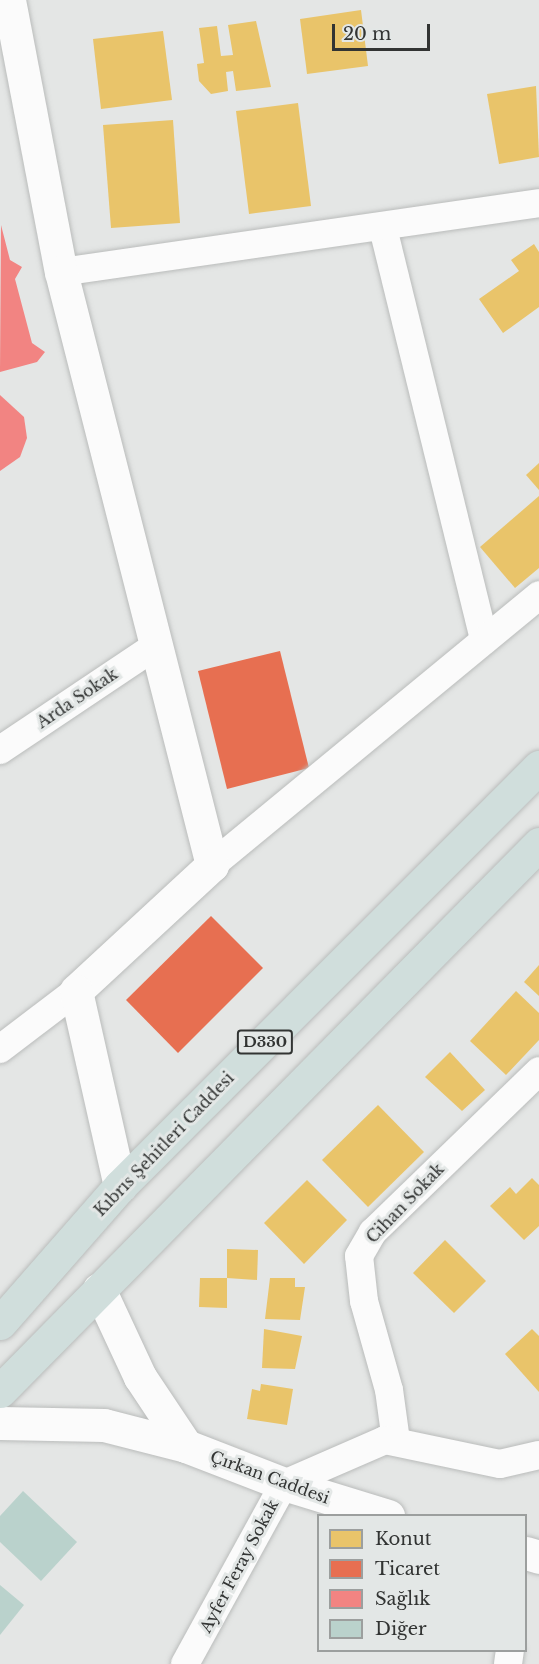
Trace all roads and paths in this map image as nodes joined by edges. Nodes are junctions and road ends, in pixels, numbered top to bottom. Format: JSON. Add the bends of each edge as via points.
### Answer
{"nodes":[{"id":1,"x":9,"y":0,"type":"edge"},
{"id":2,"x":539,"y":203,"type":"edge"},
{"id":3,"x":383,"y":228,"type":"junction"},
{"id":4,"x":61,"y":272,"type":"junction"},
{"id":5,"x":539,"y":595,"type":"edge"},
{"id":6,"x":484,"y":640,"type":"junction"},
{"id":7,"x":154,"y":646,"type":"junction"},
{"id":8,"x":0,"y":750,"type":"edge"},
{"id":9,"x":539,"y":767,"type":"edge"},
{"id":10,"x":539,"y":844,"type":"edge"},
{"id":11,"x":212,"y":865,"type":"junction"},
{"id":12,"x":76,"y":991,"type":"junction"},
{"id":13,"x":0,"y":1049,"type":"edge"},
{"id":14,"x":539,"y":1071,"type":"edge"},
{"id":15,"x":120,"y":1186,"type":"junction"},
{"id":16,"x":99,"y":1289,"type":"junction"},
{"id":17,"x":0,"y":1323,"type":"edge"},
{"id":18,"x":0,"y":1391,"type":"edge"},
{"id":19,"x":0,"y":1423,"type":"edge"},
{"id":20,"x":396,"y":1440,"type":"junction"},
{"id":21,"x":186,"y":1446,"type":"junction"},
{"id":22,"x":539,"y":1455,"type":"edge"},
{"id":23,"x":284,"y":1484,"type":"junction"},
{"id":24,"x":385,"y":1514,"type":"edge"},
{"id":25,"x":185,"y":1664,"type":"edge"}],
"edges":[{"from":1,"to":4,"type":"street"},
{"from":2,"to":3,"type":"street"},
{"from":3,"to":4,"type":"street"},
{"from":3,"to":6,"type":"street"},
{"from":4,"to":7,"type":"street"},
{"from":5,"to":6,"type":"street"},
{"from":6,"to":11,"type":"street"},
{"from":7,"to":8,"type":"street","name":"Arda Sokak"},
{"from":7,"to":11,"type":"street"},
{"from":9,"to":15,"type":"highway","name":"Kıbrıs Şehitleri Caddesi","number":"D330"},
{"from":10,"to":16,"type":"highway"},
{"from":11,"to":12,"type":"street"},
{"from":12,"to":13,"type":"street"},
{"from":12,"to":15,"type":"street"},
{"from":14,"to":20,"type":"street","name":"Cihan Sokak","via":[[374,1232],[359,1256],[358,1270],[389,1390]]},
{"from":15,"to":17,"type":"highway","name":"Kıbrıs Şehitleri Caddesi","number":"D330"},
{"from":16,"to":18,"type":"highway"},
{"from":16,"to":21,"type":"street","via":[[140,1377]]},
{"from":19,"to":21,"type":"street","name":"Çırkan Caddesi","via":[[104,1425]]},
{"from":20,"to":22,"type":"street","name":"Ayfer Feray Sokak","via":[[500,1464]]},
{"from":20,"to":23,"type":"street","name":"Ayfer Feray Sokak","via":[[370,1443]]},
{"from":21,"to":23,"type":"street","name":"Çırkan Caddesi"},
{"from":23,"to":24,"type":"street","name":"Çırkan Caddesi"},
{"from":23,"to":25,"type":"street","name":"Ayfer Feray Sokak"}]}
